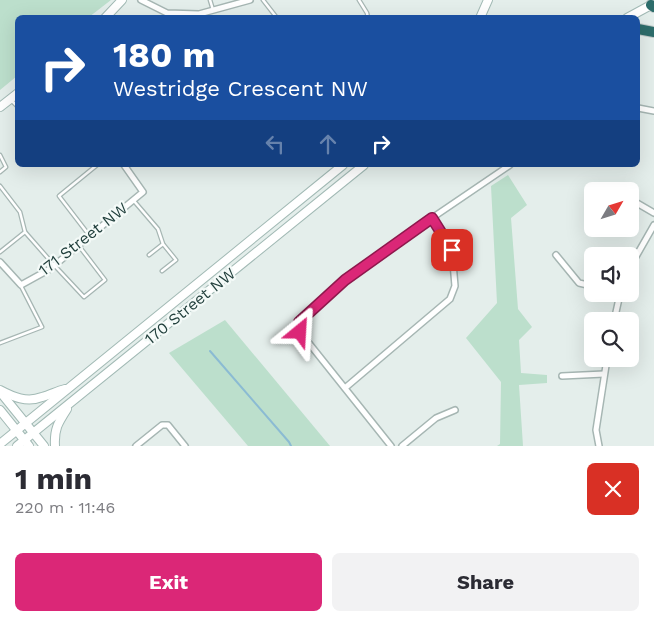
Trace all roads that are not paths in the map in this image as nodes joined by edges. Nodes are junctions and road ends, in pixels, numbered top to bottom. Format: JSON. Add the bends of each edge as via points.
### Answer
{"nodes":[{"id":1,"x":122,"y":0,"type":"edge"},
{"id":2,"x":141,"y":0,"type":"edge"},
{"id":3,"x":210,"y":0,"type":"edge"},
{"id":4,"x":250,"y":0,"type":"edge"},
{"id":5,"x":263,"y":0,"type":"edge"},
{"id":6,"x":359,"y":0,"type":"edge"},
{"id":7,"x":488,"y":0,"type":"edge"},
{"id":8,"x":653,"y":6,"type":"edge"},
{"id":9,"x":213,"y":10,"type":"junction"},
{"id":10,"x":108,"y":15,"type":"edge"},
{"id":11,"x":275,"y":15,"type":"edge"},
{"id":12,"x":367,"y":15,"type":"edge"},
{"id":13,"x":481,"y":15,"type":"edge"},
{"id":14,"x":634,"y":15,"type":"edge"},
{"id":15,"x":640,"y":29,"type":"edge"},
{"id":16,"x":654,"y":32,"type":"edge"},
{"id":17,"x":15,"y":95,"type":"edge"},
{"id":18,"x":10,"y":99,"type":"junction"},
{"id":19,"x":15,"y":104,"type":"edge"},
{"id":20,"x":0,"y":107,"type":"edge"},
{"id":21,"x":640,"y":108,"type":"edge"},
{"id":22,"x":654,"y":111,"type":"edge"},
{"id":23,"x":0,"y":155,"type":"edge"},
{"id":24,"x":95,"y":167,"type":"edge"},
{"id":25,"x":125,"y":167,"type":"edge"},
{"id":26,"x":341,"y":167,"type":"edge"},
{"id":27,"x":362,"y":167,"type":"edge"},
{"id":28,"x":507,"y":167,"type":"edge"},
{"id":29,"x":0,"y":172,"type":"edge"},
{"id":30,"x":0,"y":186,"type":"edge"},
{"id":31,"x":133,"y":200,"type":"junction"},
{"id":32,"x":639,"y":204,"type":"edge"},
{"id":33,"x":654,"y":213,"type":"edge"},
{"id":34,"x":432,"y":218,"type":"junction"},
{"id":35,"x":654,"y":225,"type":"edge"},
{"id":36,"x":25,"y":232,"type":"junction"},
{"id":37,"x":90,"y":236,"type":"junction"},
{"id":38,"x":163,"y":244,"type":"junction"},
{"id":39,"x":79,"y":245,"type":"junction"},
{"id":40,"x":639,"y":251,"type":"edge"},
{"id":41,"x":0,"y":252,"type":"edge"},
{"id":42,"x":149,"y":255,"type":"dead end"},
{"id":43,"x":556,"y":255,"type":"dead end"},
{"id":44,"x":0,"y":262,"type":"edge"},
{"id":45,"x":54,"y":265,"type":"junction"},
{"id":46,"x":162,"y":271,"type":"dead end"},
{"id":47,"x":584,"y":284,"type":"edge"},
{"id":48,"x":21,"y":285,"type":"junction"},
{"id":49,"x":0,"y":343,"type":"edge"},
{"id":50,"x":605,"y":367,"type":"edge"},
{"id":51,"x":604,"y":374,"type":"junction"},
{"id":52,"x":562,"y":376,"type":"dead end"},
{"id":53,"x":69,"y":387,"type":"junction"},
{"id":54,"x":345,"y":388,"type":"junction"},
{"id":55,"x":0,"y":391,"type":"edge"},
{"id":56,"x":72,"y":402,"type":"junction"},
{"id":57,"x":0,"y":410,"type":"edge"},
{"id":58,"x":455,"y":410,"type":"dead end"},
{"id":59,"x":25,"y":423,"type":"junction"},
{"id":60,"x":17,"y":430,"type":"junction"},
{"id":61,"x":28,"y":439,"type":"edge"},
{"id":62,"x":0,"y":444,"type":"edge"},
{"id":63,"x":17,"y":446,"type":"edge"},
{"id":64,"x":35,"y":446,"type":"edge"},
{"id":65,"x":44,"y":446,"type":"edge"},
{"id":66,"x":55,"y":446,"type":"edge"},
{"id":67,"x":136,"y":446,"type":"edge"},
{"id":68,"x":185,"y":446,"type":"edge"},
{"id":69,"x":391,"y":446,"type":"edge"},
{"id":70,"x":402,"y":446,"type":"edge"},
{"id":71,"x":599,"y":446,"type":"edge"}],
"edges":[{"from":1,"to":10,"type":"main road"},
{"from":2,"to":9,"type":"street","via":[[167,13],[199,14]]},
{"from":3,"to":9,"type":"lane"},
{"from":4,"to":9,"type":"street"},
{"from":5,"to":11,"type":"lane"},
{"from":6,"to":12,"type":"lane"},
{"from":7,"to":13,"type":"main road"},
{"from":8,"to":14,"type":"main road"},
{"from":15,"to":16,"type":"highway"},
{"from":17,"to":18,"type":"main road"},
{"from":18,"to":19,"type":"lane"},
{"from":18,"to":20,"type":"main road"},
{"from":21,"to":22,"type":"street"},
{"from":23,"to":29,"type":"lane","via":[[6,167]]},
{"from":24,"to":37,"type":"lane","via":[[59,196]]},
{"from":25,"to":31,"type":"street","name":"171 Street NW","via":[[143,192]]},
{"from":26,"to":53,"type":"main road","name":"170 Street NW"},
{"from":27,"to":56,"type":"main road","name":"170 Street NW"},
{"from":28,"to":34,"type":"street"},
{"from":30,"to":36,"type":"lane","via":[[20,212]]},
{"from":31,"to":37,"type":"street","name":"171 Street NW"},
{"from":31,"to":38,"type":"lane","via":[[158,229]]},
{"from":32,"to":33,"type":"street"},
{"from":34,"to":54,"type":"street","via":[[452,250],[455,286],[450,299]]},
{"from":34,"to":54,"type":"street","via":[[345,280],[299,322],[300,332]]},
{"from":35,"to":40,"type":"street"},
{"from":36,"to":41,"type":"lane"},
{"from":36,"to":45,"type":"lane"},
{"from":37,"to":39,"type":"street","name":"171 Street NW"},
{"from":38,"to":42,"type":"lane"},
{"from":38,"to":46,"type":"lane","via":[[176,260]]},
{"from":39,"to":45,"type":"street","name":"171 Street NW"},
{"from":39,"to":45,"type":"lane","via":[[105,280],[98,286],[84,297]]},
{"from":43,"to":47,"type":"street","via":[[579,283]]},
{"from":44,"to":48,"type":"street"},
{"from":45,"to":48,"type":"street","name":"171 Street NW"},
{"from":48,"to":49,"type":"lane","via":[[42,327]]},
{"from":50,"to":51,"type":"street"},
{"from":51,"to":52,"type":"street"},
{"from":51,"to":71,"type":"street","via":[[596,430]]},
{"from":53,"to":55,"type":"main road","via":[[27,400]]},
{"from":53,"to":59,"type":"main road","name":"170 Street NW"},
{"from":54,"to":69,"type":"street"},
{"from":55,"to":59,"type":"main road"},
{"from":56,"to":61,"type":"main road","name":"170 Street NW"},
{"from":56,"to":66,"type":"main road","via":[[57,425]]},
{"from":57,"to":60,"type":"main road"},
{"from":58,"to":70,"type":"street","via":[[436,418]]},
{"from":59,"to":60,"type":"main road","name":"170 Street NW"},
{"from":59,"to":61,"type":"main road"},
{"from":60,"to":61,"type":"main road"},
{"from":60,"to":62,"type":"main road","name":"170 Street NW"},
{"from":61,"to":63,"type":"main road","name":"170 Street NW"},
{"from":61,"to":64,"type":"main road"},
{"from":61,"to":65,"type":"main road"},
{"from":67,"to":68,"type":"street","via":[[162,425],[168,425]]}]}
